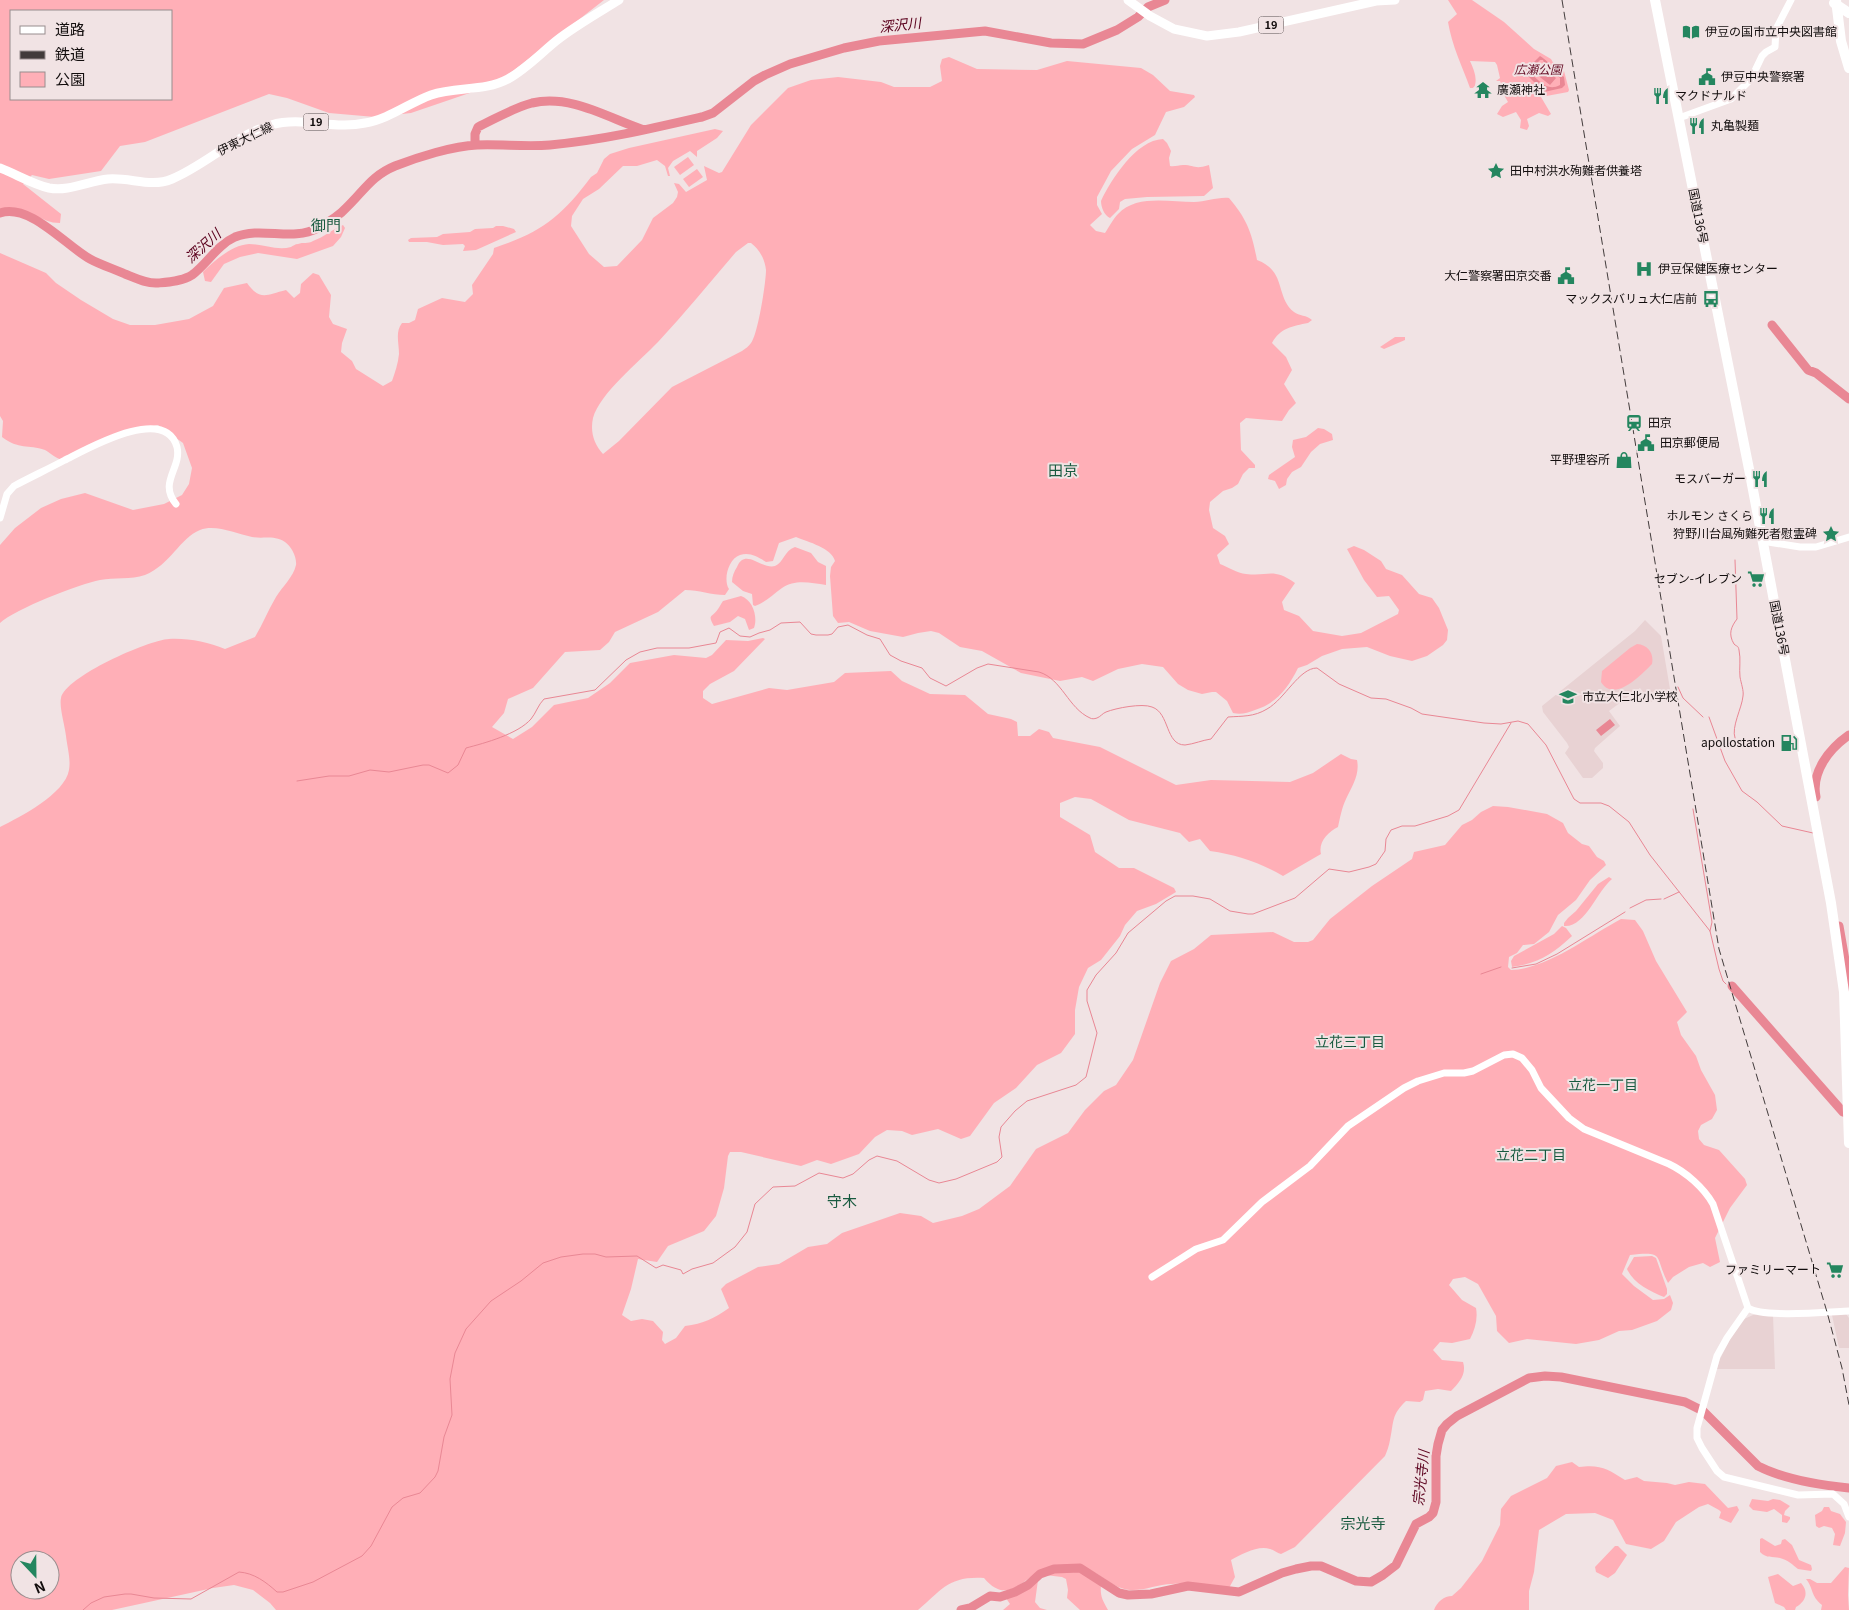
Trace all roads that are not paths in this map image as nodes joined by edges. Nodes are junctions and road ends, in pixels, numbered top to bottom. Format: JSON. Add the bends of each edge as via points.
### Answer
{"nodes":[{"id":1,"x":619,"y":0,"type":"edge"},
{"id":2,"x":1395,"y":0,"type":"edge"},
{"id":3,"x":1655,"y":0,"type":"edge"},
{"id":4,"x":1791,"y":0,"type":"edge"},
{"id":5,"x":1132,"y":3,"type":"edge"},
{"id":6,"x":1835,"y":4,"type":"edge"},
{"id":7,"x":1849,"y":13,"type":"edge"},
{"id":8,"x":1849,"y":48,"type":"edge"},
{"id":9,"x":1849,"y":68,"type":"edge"},
{"id":10,"x":1679,"y":118,"type":"junction"},
{"id":11,"x":0,"y":168,"type":"edge"},
{"id":12,"x":176,"y":504,"type":"dead end"},
{"id":13,"x":0,"y":518,"type":"edge"},
{"id":14,"x":1849,"y":537,"type":"edge"},
{"id":15,"x":1762,"y":541,"type":"junction"},
{"id":16,"x":1849,"y":1143,"type":"edge"},
{"id":17,"x":1152,"y":1277,"type":"dead end"},
{"id":18,"x":1748,"y":1308,"type":"junction"},
{"id":19,"x":1849,"y":1311,"type":"edge"},
{"id":20,"x":1849,"y":1518,"type":"edge"}],
"edges":[{"from":1,"to":11,"type":"main road","name":"伊東大仁線","number":"19","via":[[558,40],[518,73],[500,82],[436,93],[364,124],[293,122],[271,125],[165,182],[108,179],[55,188]]},
{"from":2,"to":5,"type":"main road","number":"19","via":[[1369,2],[1216,36],[1181,32]]},
{"from":3,"to":10,"type":"highway","name":"国道136号"},
{"from":4,"to":10,"type":"street","via":[[1776,29],[1775,47],[1762,56],[1748,82],[1731,99]]},
{"from":6,"to":7,"type":"highway"},
{"from":6,"to":8,"type":"highway"},
{"from":6,"to":9,"type":"highway"},
{"from":10,"to":15,"type":"highway","name":"国道136号"},
{"from":12,"to":13,"type":"street","via":[[169,486],[177,458],[176,445],[168,434],[152,428],[123,433],[98,443],[14,486],[6,497]]},
{"from":14,"to":15,"type":"street","via":[[1816,547]]},
{"from":15,"to":16,"type":"highway","name":"国道136号","via":[[1842,972]]},
{"from":17,"to":18,"type":"street","via":[[1196,1249],[1223,1240],[1262,1202],[1310,1166],[1348,1126],[1404,1088],[1444,1073],[1473,1072],[1499,1056],[1509,1054],[1518,1055],[1527,1063],[1541,1088],[1584,1129],[1676,1167],[1705,1192]]},
{"from":18,"to":19,"type":"street","via":[[1780,1313]]},
{"from":18,"to":20,"type":"street","via":[[1717,1356],[1700,1413],[1698,1438],[1724,1477],[1798,1495],[1833,1494],[1844,1504]]}]}
